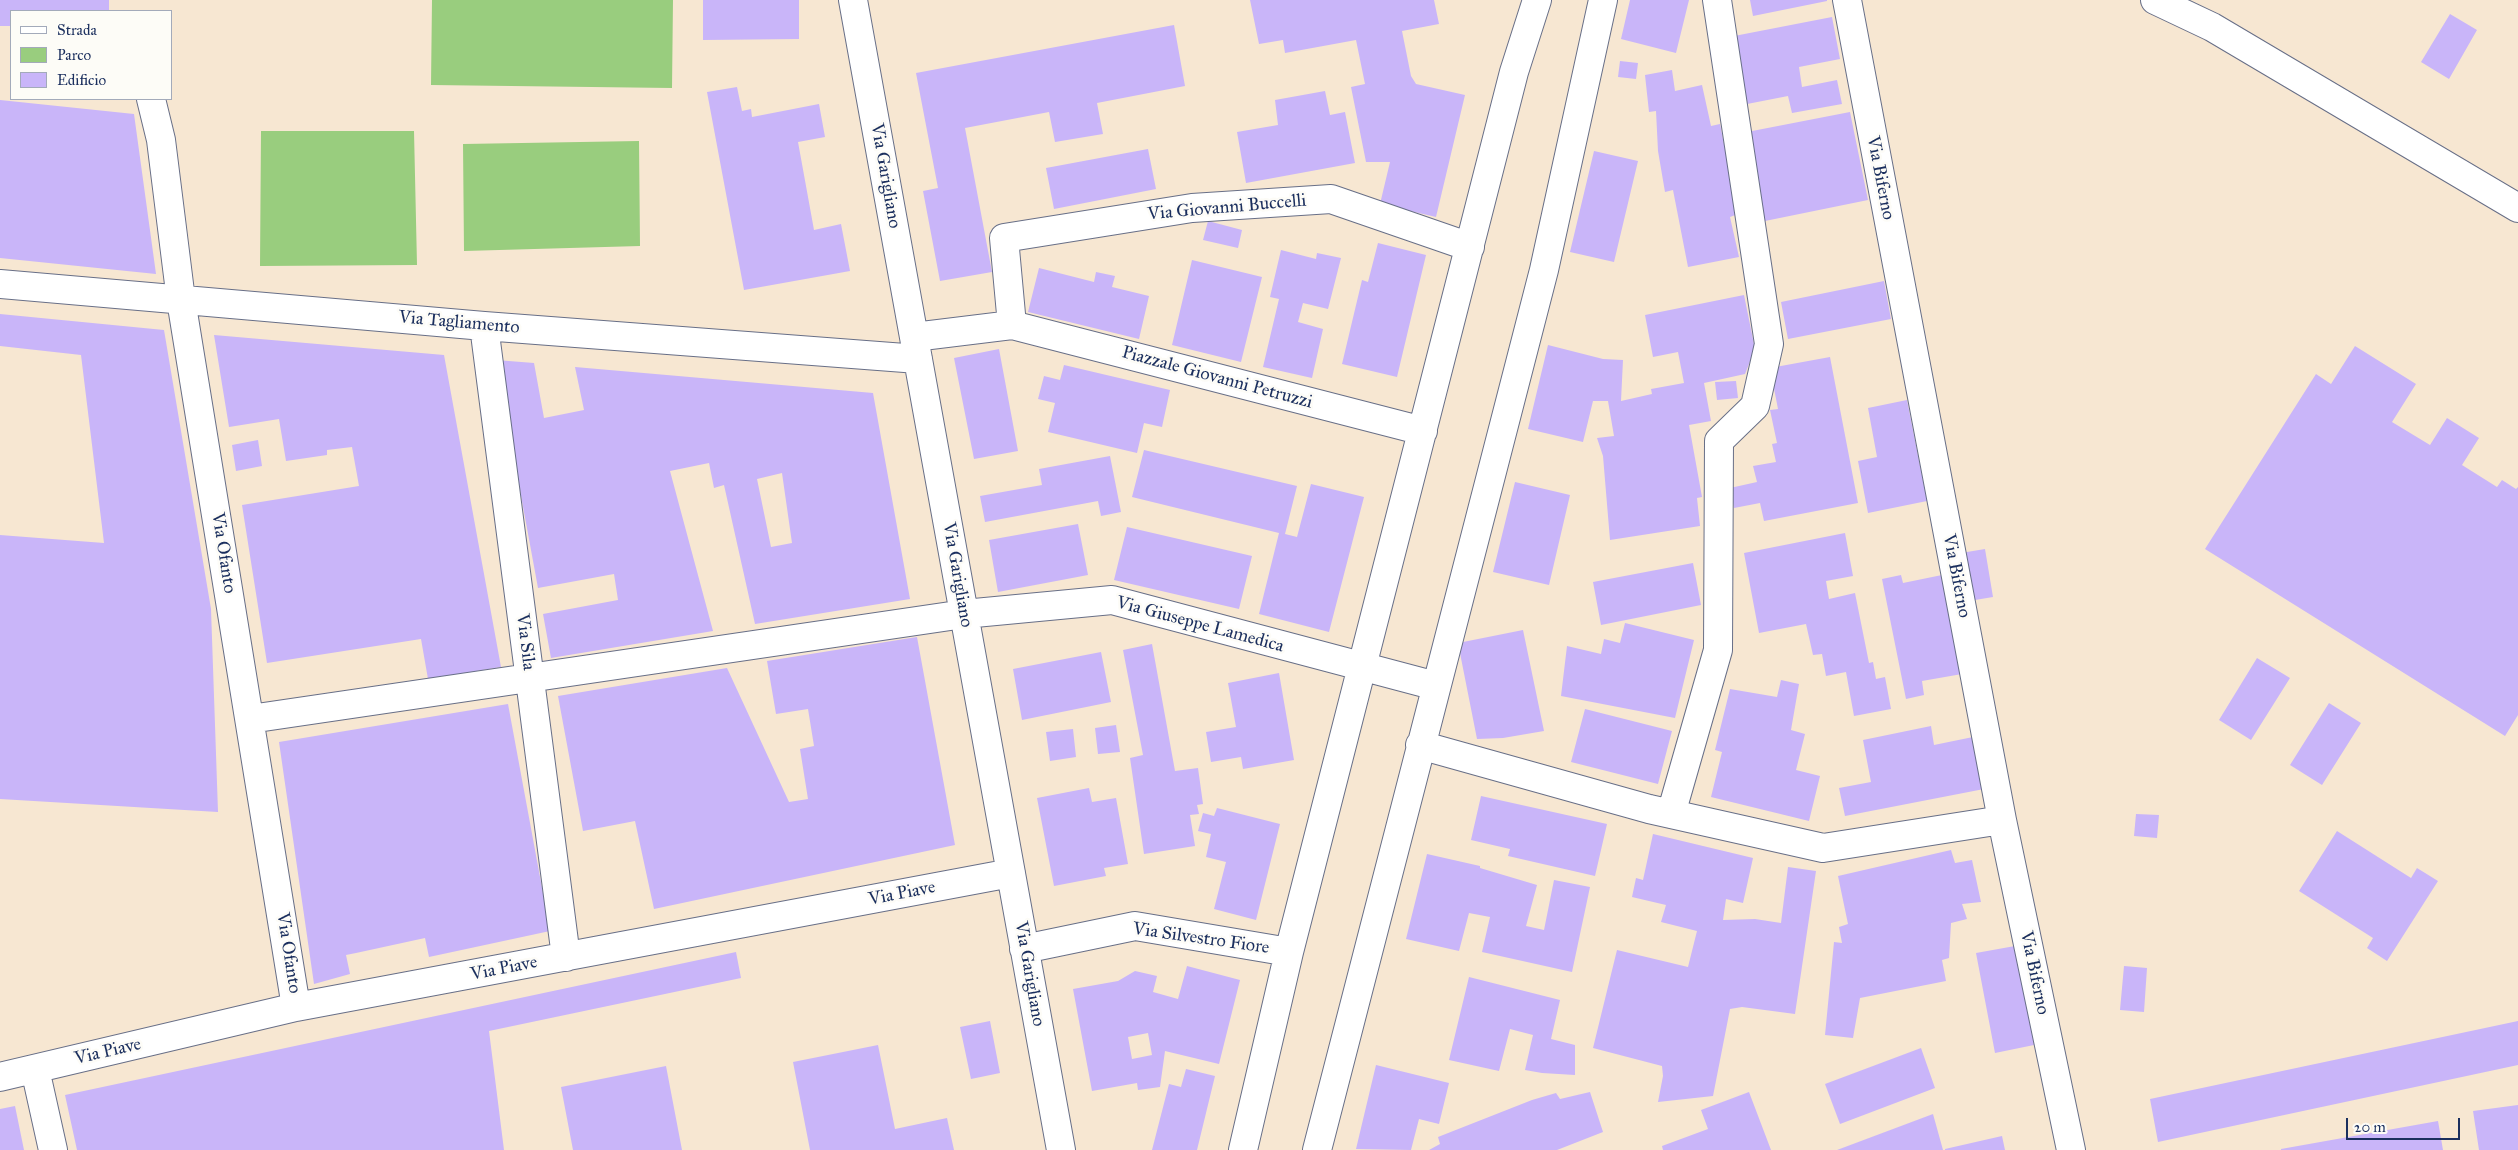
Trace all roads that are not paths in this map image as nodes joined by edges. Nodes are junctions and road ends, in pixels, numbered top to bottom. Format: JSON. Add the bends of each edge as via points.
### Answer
{"nodes":[{"id":1,"x":853,"y":0,"type":"edge"},
{"id":2,"x":1537,"y":0,"type":"edge"},
{"id":3,"x":1603,"y":0,"type":"edge"},
{"id":4,"x":1718,"y":0,"type":"edge"},
{"id":5,"x":1847,"y":0,"type":"edge"},
{"id":6,"x":2155,"y":0,"type":"edge"},
{"id":7,"x":151,"y":100,"type":"edge"},
{"id":8,"x":2518,"y":208,"type":"edge"},
{"id":9,"x":1470,"y":247,"type":"junction"},
{"id":10,"x":0,"y":284,"type":"edge"},
{"id":11,"x":181,"y":300,"type":"junction"},
{"id":12,"x":1012,"y":325,"type":"junction"},
{"id":13,"x":484,"y":326,"type":"junction"},
{"id":14,"x":916,"y":348,"type":"junction"},
{"id":15,"x":1423,"y":431,"type":"junction"},
{"id":16,"x":969,"y":613,"type":"junction"},
{"id":17,"x":1363,"y":667,"type":"junction"},
{"id":18,"x":530,"y":678,"type":"junction"},
{"id":19,"x":1436,"y":686,"type":"junction"},
{"id":20,"x":250,"y":719,"type":"junction"},
{"id":21,"x":1420,"y":744,"type":"junction"},
{"id":22,"x":1671,"y":814,"type":"junction"},
{"id":23,"x":2002,"y":820,"type":"junction"},
{"id":24,"x":1011,"y":873,"type":"junction"},
{"id":25,"x":1024,"y":949,"type":"junction"},
{"id":26,"x":1289,"y":952,"type":"junction"},
{"id":27,"x":566,"y":957,"type":"junction"},
{"id":28,"x":296,"y":1008,"type":"junction"},
{"id":29,"x":35,"y":1069,"type":"junction"},
{"id":30,"x":0,"y":1077,"type":"edge"},
{"id":31,"x":53,"y":1150,"type":"edge"},
{"id":32,"x":1061,"y":1150,"type":"edge"},
{"id":33,"x":1243,"y":1150,"type":"edge"},
{"id":34,"x":1316,"y":1150,"type":"edge"},
{"id":35,"x":2071,"y":1150,"type":"edge"}],
"edges":[{"from":1,"to":14,"type":"street","name":"Via Garigliano"},
{"from":2,"to":9,"type":"street","via":[[1514,72]]},
{"from":3,"to":19,"type":"street","via":[[1544,270]]},
{"from":4,"to":22,"type":"street","via":[[1769,344],[1755,406],[1719,441],[1718,650]]},
{"from":5,"to":23,"type":"street","name":"Via Biferno"},
{"from":6,"to":8,"type":"street","via":[[2212,27]]},
{"from":7,"to":11,"type":"street","name":"Via Ofanto","via":[[161,140]]},
{"from":9,"to":12,"type":"street","name":"Via Giovanni Buccelli","via":[[1331,199],[1192,208],[1004,238]]},
{"from":9,"to":15,"type":"street"},
{"from":10,"to":11,"type":"street","name":"Via Tagliamento"},
{"from":11,"to":13,"type":"street","name":"Via Tagliamento"},
{"from":11,"to":20,"type":"street","name":"Via Ofanto"},
{"from":12,"to":14,"type":"street","name":"Via Tagliamento"},
{"from":12,"to":15,"type":"street","name":"Piazzale Giovanni Petruzzi"},
{"from":13,"to":14,"type":"street","name":"Via Tagliamento"},
{"from":13,"to":18,"type":"street","name":"Via Sila"},
{"from":14,"to":16,"type":"street","name":"Via Garigliano"},
{"from":15,"to":17,"type":"street"},
{"from":16,"to":17,"type":"street","name":"Via Giuseppe Lamedica","via":[[1112,600]]},
{"from":16,"to":18,"type":"street","name":"Via Giuseppe Lamedica"},
{"from":16,"to":24,"type":"street","name":"Via Garigliano"},
{"from":17,"to":19,"type":"street","name":"Via Giuseppe Lamedica"},
{"from":17,"to":26,"type":"street"},
{"from":18,"to":20,"type":"street","name":"Via Giuseppe Lamedica"},
{"from":18,"to":27,"type":"street","name":"Via Sila"},
{"from":19,"to":21,"type":"street"},
{"from":20,"to":28,"type":"street","name":"Via Ofanto"},
{"from":21,"to":22,"type":"street"},
{"from":21,"to":34,"type":"street"},
{"from":22,"to":23,"type":"street","via":[[1823,848]]},
{"from":23,"to":35,"type":"street","name":"Via Biferno"},
{"from":24,"to":25,"type":"street","name":"Via Garigliano"},
{"from":24,"to":27,"type":"street","name":"Via Piave"},
{"from":25,"to":26,"type":"street","name":"Via Silvestro Fiore","via":[[1135,926]]},
{"from":25,"to":32,"type":"street","name":"Via Garigliano"},
{"from":26,"to":33,"type":"street"},
{"from":27,"to":28,"type":"street","name":"Via Piave"},
{"from":28,"to":29,"type":"street","name":"Via Piave"},
{"from":29,"to":30,"type":"street","name":"Via Piave"},
{"from":29,"to":31,"type":"street"}]}
